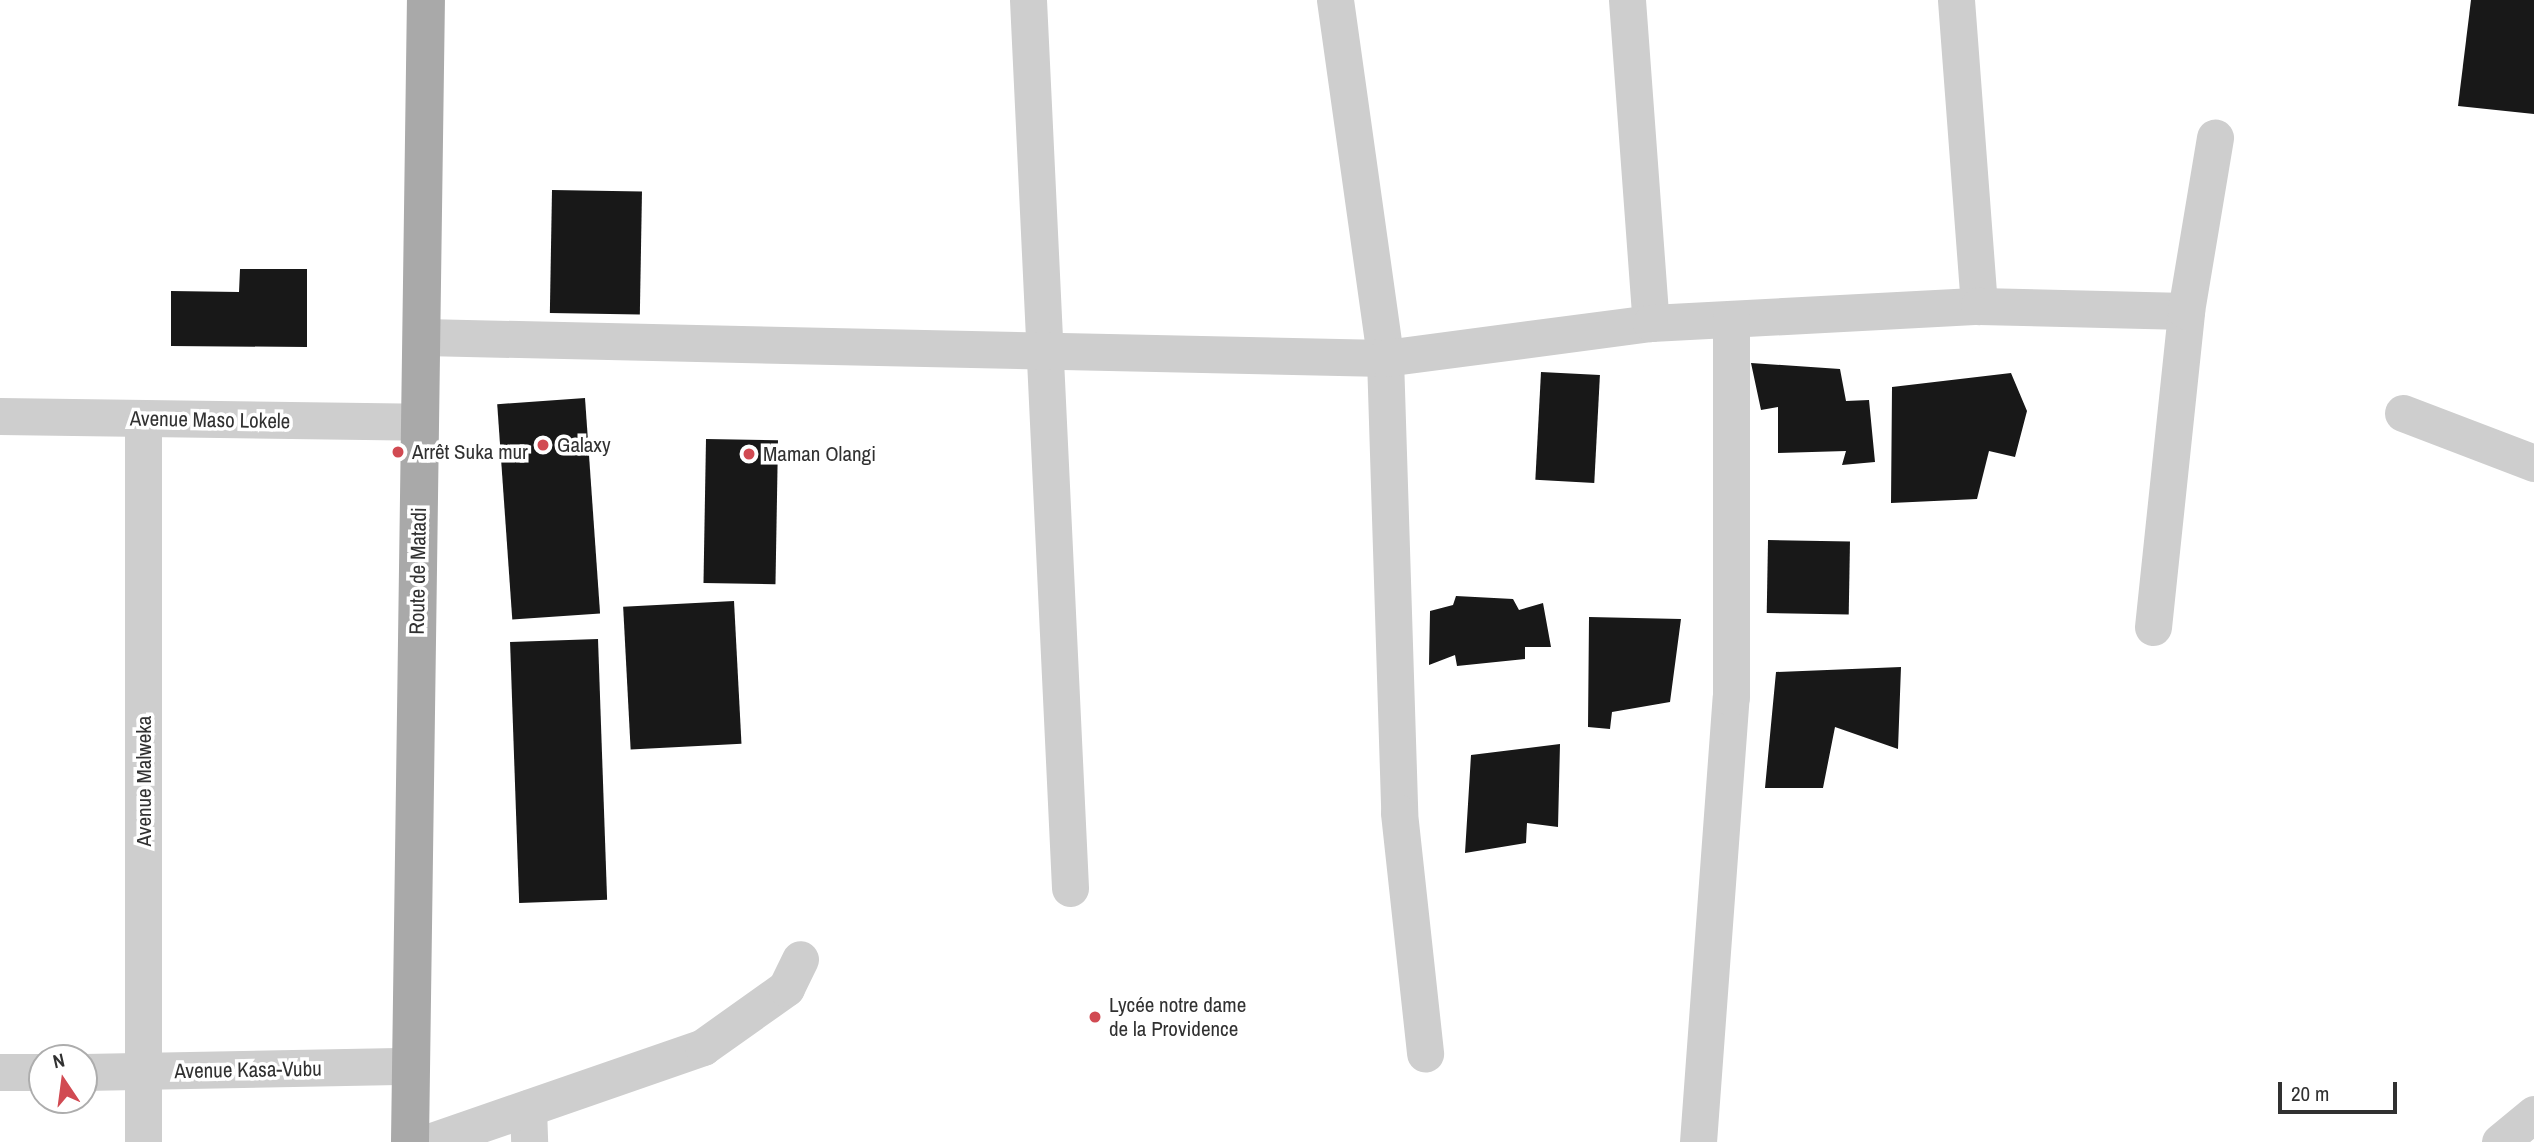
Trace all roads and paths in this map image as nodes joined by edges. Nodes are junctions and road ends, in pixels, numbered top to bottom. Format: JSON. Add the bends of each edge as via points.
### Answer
{"nodes":[{"id":1,"x":426,"y":0,"type":"edge"},
{"id":2,"x":1028,"y":0,"type":"edge"},
{"id":3,"x":1335,"y":0,"type":"edge"},
{"id":4,"x":1627,"y":0,"type":"edge"},
{"id":5,"x":1956,"y":0,"type":"edge"},
{"id":6,"x":2215,"y":137,"type":"dead end"},
{"id":7,"x":1979,"y":306,"type":"junction"},
{"id":8,"x":2186,"y":311,"type":"junction"},
{"id":9,"x":1731,"y":318,"type":"junction"},
{"id":10,"x":1651,"y":323,"type":"junction"},
{"id":11,"x":423,"y":337,"type":"junction"},
{"id":12,"x":1045,"y":352,"type":"junction"},
{"id":13,"x":1385,"y":358,"type":"junction"},
{"id":14,"x":2403,"y":413,"type":"dead end"},
{"id":15,"x":0,"y":416,"type":"edge"},
{"id":16,"x":144,"y":419,"type":"junction"},
{"id":17,"x":420,"y":422,"type":"junction"},
{"id":18,"x":2534,"y":463,"type":"edge"},
{"id":19,"x":2153,"y":627,"type":"dead end"},
{"id":20,"x":1070,"y":888,"type":"dead end"},
{"id":21,"x":800,"y":960,"type":"dead end"},
{"id":22,"x":1425,"y":1054,"type":"dead end"},
{"id":23,"x":411,"y":1066,"type":"junction"},
{"id":24,"x":0,"y":1072,"type":"edge"},
{"id":25,"x":28,"y":1072,"type":"edge"},
{"id":26,"x":98,"y":1072,"type":"edge"},
{"id":27,"x":144,"y":1072,"type":"junction"},
{"id":28,"x":2534,"y":1114,"type":"edge"},
{"id":29,"x":528,"y":1125,"type":"edge"},
{"id":30,"x":143,"y":1142,"type":"edge"},
{"id":31,"x":410,"y":1142,"type":"edge"},
{"id":32,"x":429,"y":1142,"type":"edge"},
{"id":33,"x":1698,"y":1142,"type":"edge"},
{"id":34,"x":2500,"y":1142,"type":"edge"}],
"edges":[{"from":1,"to":11,"type":"main road","name":"Route de Matadi"},
{"from":2,"to":12,"type":"street"},
{"from":3,"to":13,"type":"street"},
{"from":4,"to":10,"type":"street"},
{"from":5,"to":7,"type":"street"},
{"from":6,"to":8,"type":"street"},
{"from":7,"to":8,"type":"street"},
{"from":7,"to":9,"type":"street"},
{"from":8,"to":19,"type":"street"},
{"from":9,"to":10,"type":"street"},
{"from":9,"to":33,"type":"street","via":[[1731,707]]},
{"from":10,"to":13,"type":"street"},
{"from":11,"to":12,"type":"street"},
{"from":11,"to":17,"type":"main road","name":"Route de Matadi"},
{"from":12,"to":13,"type":"street"},
{"from":12,"to":20,"type":"street"},
{"from":13,"to":22,"type":"street","via":[[1400,825]]},
{"from":14,"to":18,"type":"street"},
{"from":15,"to":16,"type":"street","name":"Avenue Maso Lokele"},
{"from":16,"to":17,"type":"street","name":"Avenue Maso Lokele"},
{"from":16,"to":27,"type":"street","name":"Avenue Malweka"},
{"from":17,"to":23,"type":"main road","name":"Route de Matadi"},
{"from":21,"to":29,"type":"street","via":[[786,988],[703,1047]]},
{"from":23,"to":27,"type":"street","name":"Avenue Kasa-Vubu"},
{"from":23,"to":31,"type":"main road","name":"Route de Matadi"},
{"from":24,"to":25,"type":"street"},
{"from":26,"to":27,"type":"street","name":"Avenue Kasa-Vubu"},
{"from":27,"to":30,"type":"street","name":"Avenue Malweka"},
{"from":28,"to":34,"type":"street"},
{"from":29,"to":32,"type":"street"}]}
